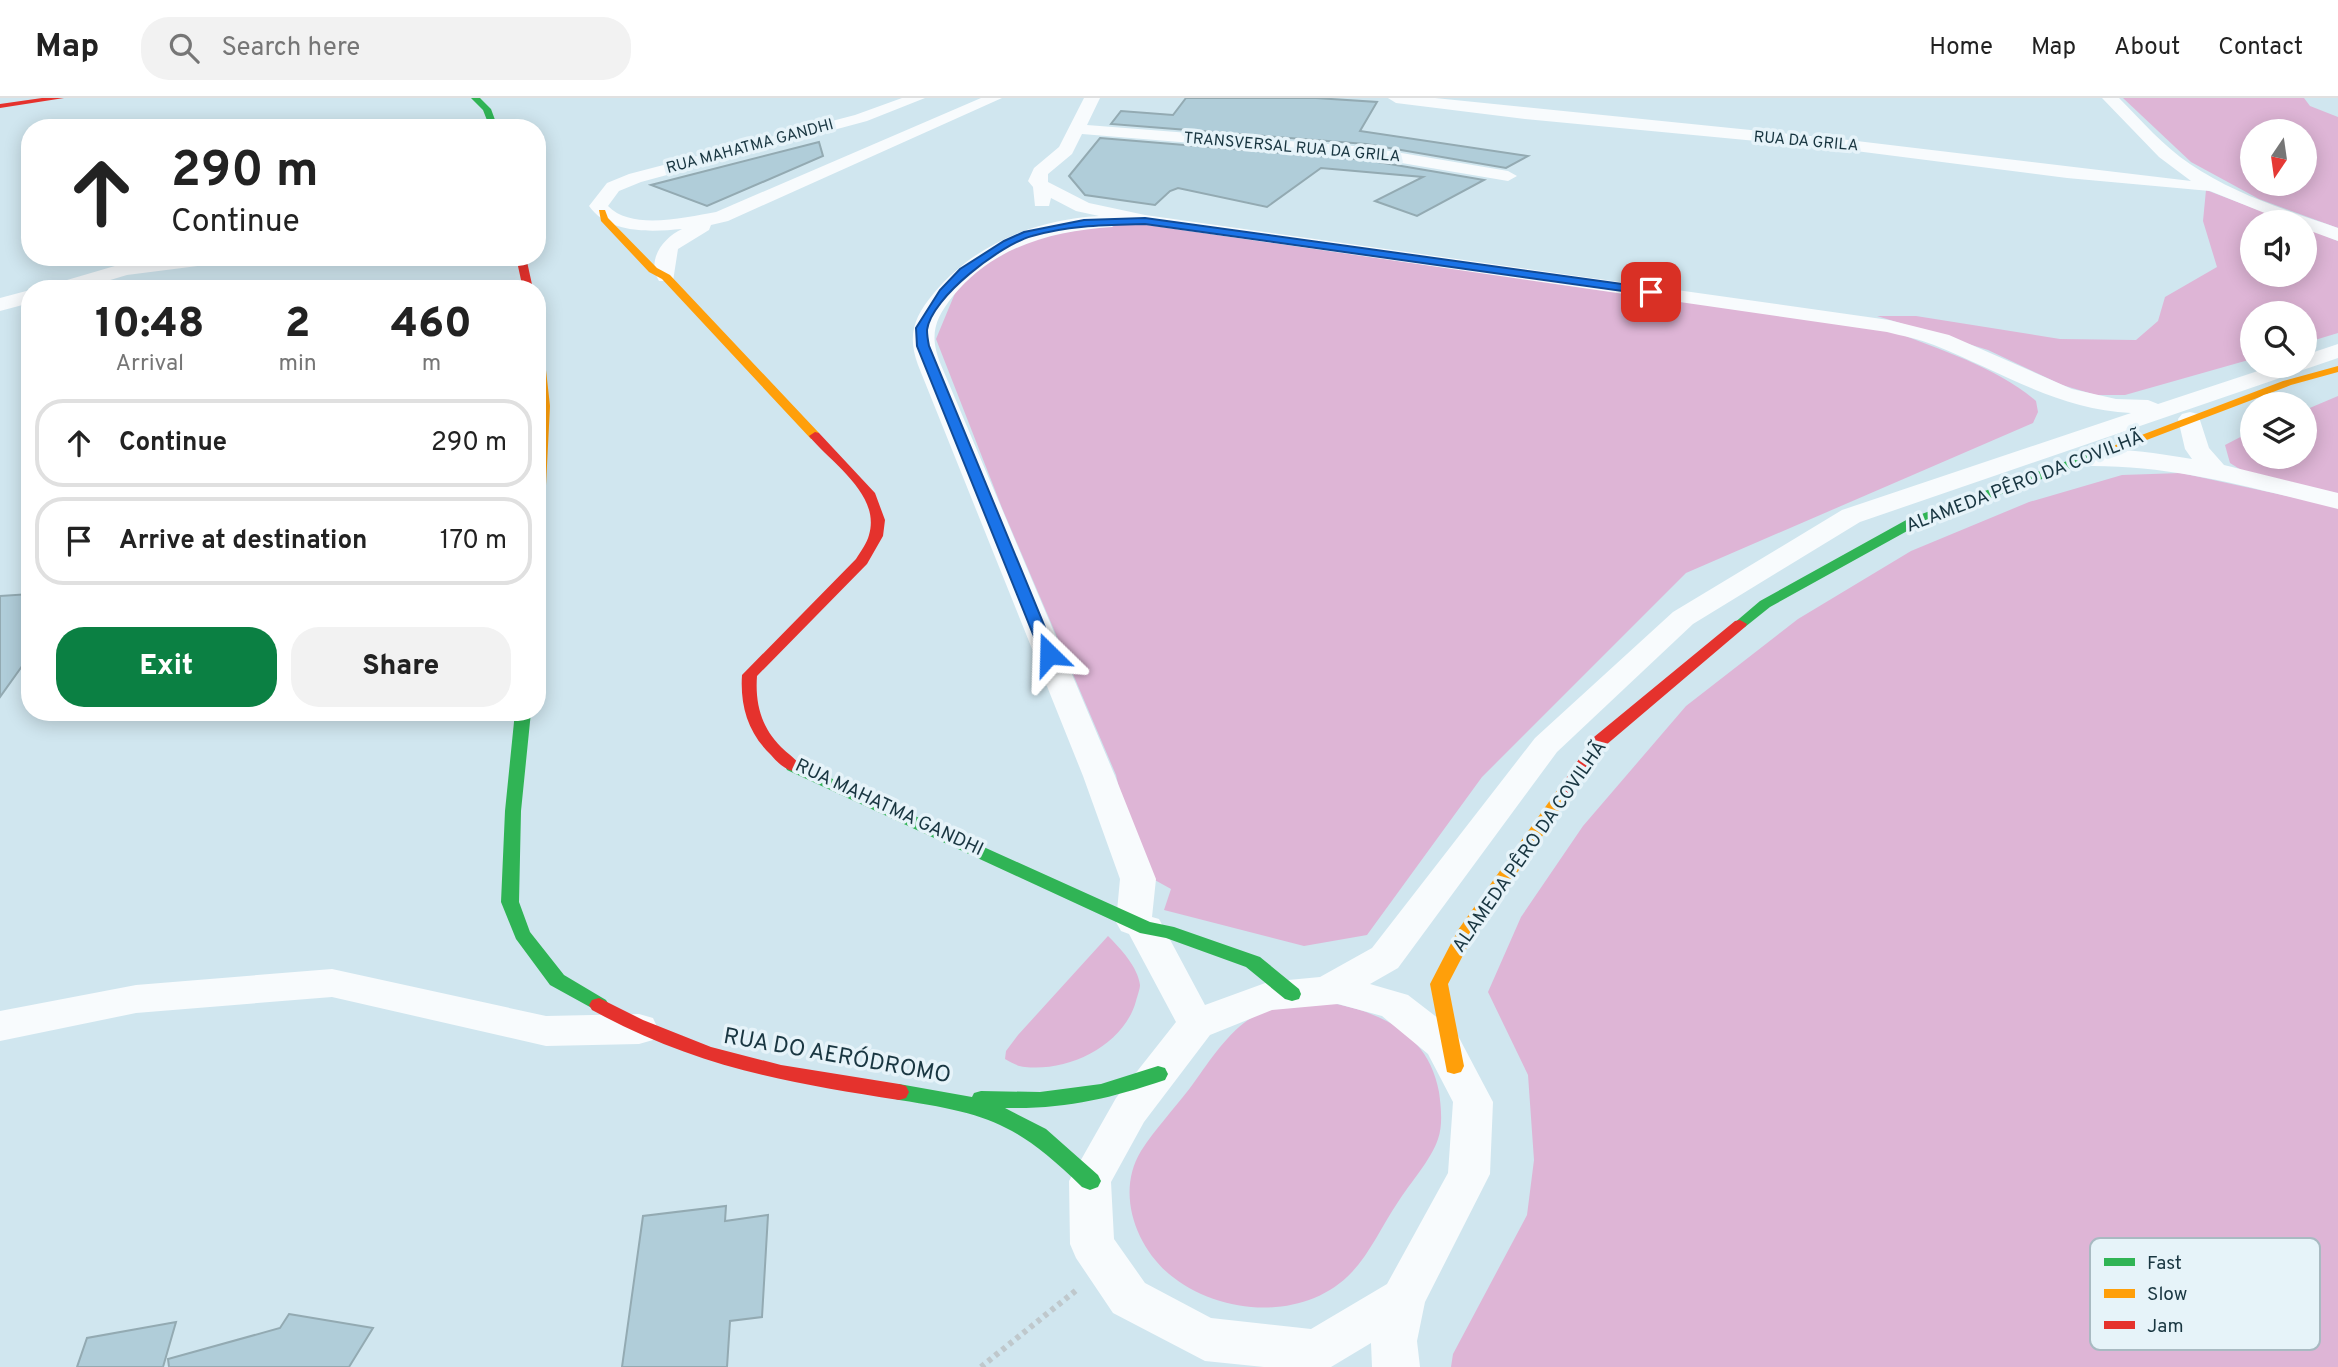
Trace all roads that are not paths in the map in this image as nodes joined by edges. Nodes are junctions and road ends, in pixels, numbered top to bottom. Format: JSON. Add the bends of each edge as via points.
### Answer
{"nodes":[{"id":1,"x":60,"y":98,"type":"edge"},
{"id":2,"x":475,"y":98,"type":"edge"},
{"id":3,"x":880,"y":98,"type":"edge"},
{"id":4,"x":917,"y":98,"type":"edge"},
{"id":5,"x":994,"y":98,"type":"edge"},
{"id":6,"x":1092,"y":98,"type":"edge"},
{"id":7,"x":1396,"y":98,"type":"edge"},
{"id":8,"x":2110,"y":98,"type":"edge"},
{"id":9,"x":0,"y":106,"type":"edge"},
{"id":10,"x":861,"y":118,"type":"junction"},
{"id":11,"x":491,"y":119,"type":"edge"},
{"id":12,"x":1076,"y":129,"type":"junction"},
{"id":13,"x":1508,"y":176,"type":"dead end"},
{"id":14,"x":2216,"y":185,"type":"junction"},
{"id":15,"x":1042,"y":186,"type":"junction"},
{"id":16,"x":1083,"y":207,"type":"junction"},
{"id":17,"x":2275,"y":210,"type":"edge"},
{"id":18,"x":601,"y":212,"type":"junction"},
{"id":19,"x":721,"y":217,"type":"junction"},
{"id":20,"x":1033,"y":221,"type":"junction"},
{"id":21,"x":1145,"y":221,"type":"junction"},
{"id":22,"x":1055,"y":227,"type":"junction"},
{"id":23,"x":2317,"y":227,"type":"edge"},
{"id":24,"x":2338,"y":235,"type":"edge"},
{"id":25,"x":1008,"y":243,"type":"junction"},
{"id":26,"x":149,"y":266,"type":"edge"},
{"id":27,"x":666,"y":277,"type":"junction"},
{"id":28,"x":88,"y":280,"type":"edge"},
{"id":29,"x":21,"y":299,"type":"edge"},
{"id":30,"x":0,"y":305,"type":"edge"},
{"id":31,"x":2338,"y":351,"type":"edge"},
{"id":32,"x":2317,"y":358,"type":"edge"},
{"id":33,"x":2338,"y":369,"type":"edge"},
{"id":34,"x":2265,"y":378,"type":"edge"},
{"id":35,"x":2048,"y":391,"type":"junction"},
{"id":36,"x":2180,"y":413,"type":"junction"},
{"id":37,"x":2074,"y":451,"type":"junction"},
{"id":38,"x":2215,"y":471,"type":"junction"},
{"id":39,"x":2338,"y":501,"type":"edge"},
{"id":40,"x":522,"y":721,"type":"edge"},
{"id":41,"x":1140,"y":925,"type":"junction"},
{"id":42,"x":1309,"y":992,"type":"junction"},
{"id":43,"x":1196,"y":1024,"type":"junction"},
{"id":44,"x":0,"y":1027,"type":"edge"},
{"id":45,"x":639,"y":1029,"type":"junction"},
{"id":46,"x":1454,"y":1066,"type":"junction"},
{"id":47,"x":1158,"y":1074,"type":"junction"},
{"id":48,"x":956,"y":1101,"type":"junction"},
{"id":49,"x":1090,"y":1181,"type":"junction"},
{"id":50,"x":1404,"y":1299,"type":"junction"},
{"id":51,"x":1268,"y":1355,"type":"edge"},
{"id":52,"x":1396,"y":1367,"type":"edge"}],
"edges":[{"from":1,"to":9,"type":"street"},
{"from":2,"to":11,"type":"street"},
{"from":3,"to":10,"type":"street","via":[[879,108]]},
{"from":4,"to":10,"type":"street","name":"RUA MAHATMA GANDHI"},
{"from":5,"to":19,"type":"street"},
{"from":6,"to":12,"type":"street"},
{"from":7,"to":14,"type":"street","name":"RUA DA GRILA","via":[[1840,144],[2095,176]]},
{"from":8,"to":14,"type":"street","via":[[2185,169]]},
{"from":10,"to":18,"type":"street","name":"RUA MAHATMA GANDHI","via":[[635,178],[613,187],[598,206]]},
{"from":12,"to":13,"type":"street","name":"TRANSVERSAL RUA DA GRILA","via":[[1366,152]]},
{"from":12,"to":15,"type":"street","via":[[1066,150],[1040,172],[1037,181]]},
{"from":14,"to":17,"type":"street"},
{"from":15,"to":16,"type":"street"},
{"from":15,"to":20,"type":"street","via":[[1042,205]]},
{"from":16,"to":20,"type":"street"},
{"from":16,"to":21,"type":"street"},
{"from":16,"to":22,"type":"street","via":[[1072,220]]},
{"from":18,"to":19,"type":"street","via":[[659,225]]},
{"from":18,"to":27,"type":"street","name":"RUA MAHATMA GANDHI","via":[[653,270]]},
{"from":19,"to":27,"type":"street","via":[[666,248]]},
{"from":20,"to":25,"type":"street"},
{"from":21,"to":22,"type":"street"},
{"from":21,"to":35,"type":"street","via":[[1876,324],[1939,340]]},
{"from":22,"to":25,"type":"street"},
{"from":23,"to":24,"type":"street"},
{"from":25,"to":41,"type":"street","via":[[964,272],[944,292],[922,328],[923,346],[1138,879]]},
{"from":26,"to":28,"type":"street"},
{"from":27,"to":41,"type":"street","name":"RUA MAHATMA GANDHI","via":[[869,493],[879,512],[874,546],[750,675],[745,697],[752,723],[792,765]]},
{"from":29,"to":30,"type":"street"},
{"from":31,"to":32,"type":"street"},
{"from":33,"to":36,"type":"street","name":"ALAMEDA PÊRO DA COVILHÃ"},
{"from":34,"to":36,"type":"street","name":"ALAMEDA PÊRO DA COVILHÃ"},
{"from":35,"to":36,"type":"street","via":[[2100,405]]},
{"from":35,"to":37,"type":"street","via":[[2064,405],[2072,424]]},
{"from":36,"to":37,"type":"street","name":"ALAMEDA PÊRO DA COVILHÃ"},
{"from":36,"to":38,"type":"street","via":[[2197,449]]},
{"from":37,"to":38,"type":"street"},
{"from":37,"to":42,"type":"street","name":"ALAMEDA PÊRO DA COVILHÃ","via":[[1851,516],[1683,618],[1546,745],[1385,958]]},
{"from":37,"to":46,"type":"street","name":"ALAMEDA PÊRO DA COVILHÃ","via":[[1913,522],[1765,604],[1600,741],[1464,935],[1439,984]]},
{"from":38,"to":39,"type":"street"},
{"from":40,"to":45,"type":"street","name":"RUA DO AERÓDROMO","via":[[513,811],[510,902],[514,913],[522,934],[557,979]]},
{"from":41,"to":42,"type":"street","name":"RUA MAHATMA GANDHI","via":[[1254,962]]},
{"from":41,"to":43,"type":"street","via":[[1165,962]]},
{"from":42,"to":43,"type":"street","via":[[1268,996]]},
{"from":42,"to":46,"type":"street","via":[[1338,990],[1394,1005],[1442,1043]]},
{"from":43,"to":47,"type":"street"},
{"from":44,"to":45,"type":"street","via":[[136,999],[332,983],[546,1031]]},
{"from":45,"to":48,"type":"street","name":"RUA DO AERÓDROMO","via":[[703,1055],[773,1073]]},
{"from":46,"to":50,"type":"street","via":[[1473,1102],[1469,1174]]},
{"from":47,"to":48,"type":"street","via":[[1101,1092],[1040,1100]]},
{"from":47,"to":49,"type":"street","via":[[1130,1110]]},
{"from":48,"to":49,"type":"street","name":"RUA DO AERÓDROMO","via":[[1018,1122],[1056,1148]]},
{"from":49,"to":51,"type":"street","via":[[1092,1244],[1129,1298],[1205,1339]]},
{"from":50,"to":51,"type":"street","via":[[1316,1350]]},
{"from":50,"to":52,"type":"street","via":[[1394,1341]]}]}
